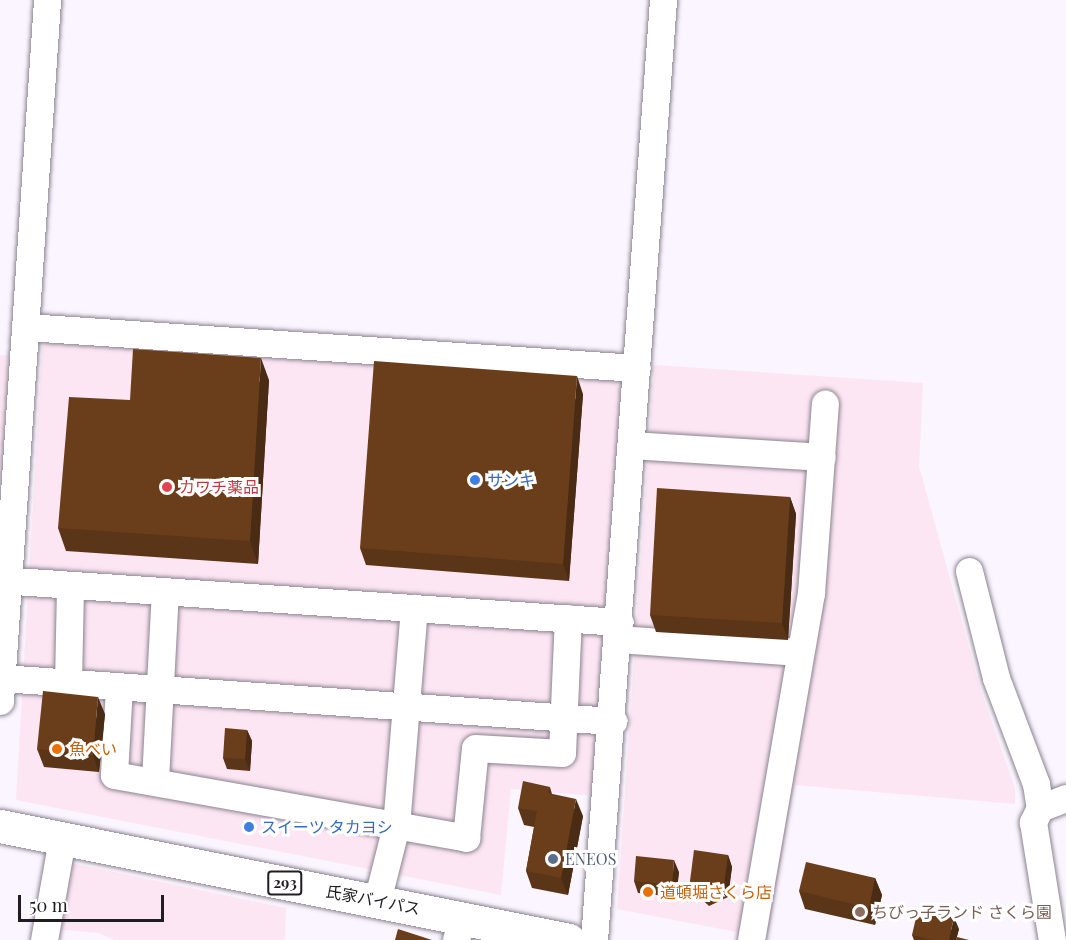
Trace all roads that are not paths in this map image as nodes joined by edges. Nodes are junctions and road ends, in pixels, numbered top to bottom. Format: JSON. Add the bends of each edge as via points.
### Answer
{"nodes":[{"id":1,"x":47,"y":0,"type":"edge"},
{"id":2,"x":663,"y":0,"type":"edge"},
{"id":3,"x":27,"y":327,"type":"junction"},
{"id":4,"x":638,"y":368,"type":"junction"},
{"id":5,"x":825,"y":404,"type":"dead end"},
{"id":6,"x":632,"y":446,"type":"junction"},
{"id":7,"x":822,"y":457,"type":"junction"},
{"id":8,"x":7,"y":510,"type":"edge"},
{"id":9,"x":969,"y":572,"type":"dead end"},
{"id":10,"x":4,"y":580,"type":"edge"},
{"id":11,"x":70,"y":585,"type":"junction"},
{"id":12,"x":165,"y":591,"type":"junction"},
{"id":13,"x":414,"y":608,"type":"junction"},
{"id":14,"x":568,"y":618,"type":"junction"},
{"id":15,"x":619,"y":631,"type":"junction"},
{"id":16,"x":800,"y":652,"type":"junction"},
{"id":17,"x":68,"y":683,"type":"junction"},
{"id":18,"x":119,"y":687,"type":"junction"},
{"id":19,"x":1,"y":689,"type":"edge"},
{"id":20,"x":160,"y":690,"type":"junction"},
{"id":21,"x":406,"y":707,"type":"junction"},
{"id":22,"x":563,"y":718,"type":"junction"},
{"id":23,"x":613,"y":721,"type":"junction"},
{"id":24,"x":155,"y":780,"type":"junction"},
{"id":25,"x":1066,"y":798,"type":"edge"},
{"id":26,"x":1040,"y":808,"type":"junction"},
{"id":27,"x":0,"y":826,"type":"edge"},
{"id":28,"x":396,"y":826,"type":"junction"},
{"id":29,"x":62,"y":839,"type":"junction"},
{"id":30,"x":377,"y":901,"type":"junction"},
{"id":31,"x":459,"y":929,"type":"edge"},
{"id":32,"x":44,"y":940,"type":"edge"},
{"id":33,"x":569,"y":940,"type":"edge"},
{"id":34,"x":594,"y":940,"type":"edge"},
{"id":35,"x":751,"y":940,"type":"edge"},
{"id":36,"x":1052,"y":940,"type":"edge"}],
"edges":[{"from":1,"to":3,"type":"street"},
{"from":2,"to":4,"type":"street"},
{"from":3,"to":4,"type":"street"},
{"from":3,"to":8,"type":"street"},
{"from":4,"to":6,"type":"street"},
{"from":5,"to":7,"type":"street"},
{"from":6,"to":7,"type":"street"},
{"from":6,"to":15,"type":"street"},
{"from":7,"to":16,"type":"street","via":[[811,593]]},
{"from":8,"to":10,"type":"street"},
{"from":9,"to":26,"type":"street","via":[[996,678],[1024,746]]},
{"from":10,"to":11,"type":"street"},
{"from":10,"to":19,"type":"street"},
{"from":11,"to":12,"type":"street"},
{"from":11,"to":17,"type":"street"},
{"from":12,"to":13,"type":"street"},
{"from":12,"to":20,"type":"street"},
{"from":13,"to":14,"type":"street"},
{"from":13,"to":21,"type":"street"},
{"from":14,"to":15,"type":"street"},
{"from":14,"to":22,"type":"street"},
{"from":15,"to":16,"type":"street"},
{"from":15,"to":23,"type":"street"},
{"from":16,"to":35,"type":"street"},
{"from":17,"to":18,"type":"street"},
{"from":17,"to":19,"type":"street"},
{"from":18,"to":20,"type":"street"},
{"from":18,"to":24,"type":"street","via":[[114,775]]},
{"from":20,"to":21,"type":"street"},
{"from":20,"to":24,"type":"street"},
{"from":21,"to":22,"type":"street"},
{"from":21,"to":28,"type":"street"},
{"from":22,"to":23,"type":"street"},
{"from":22,"to":28,"type":"street","via":[[562,753],[475,748],[466,838]]},
{"from":23,"to":34,"type":"street"},
{"from":24,"to":28,"type":"street"},
{"from":25,"to":26,"type":"street"},
{"from":26,"to":36,"type":"street","via":[[1033,822]]},
{"from":27,"to":29,"type":"highway","name":"氏家バイパス","number":"293"},
{"from":28,"to":30,"type":"street"},
{"from":29,"to":30,"type":"highway","name":"氏家バイパス","number":"293"},
{"from":29,"to":32,"type":"street"},
{"from":30,"to":31,"type":"highway","name":"氏家バイパス","number":"293"},
{"from":31,"to":33,"type":"highway","name":"氏家バイパス","number":"293"}]}
